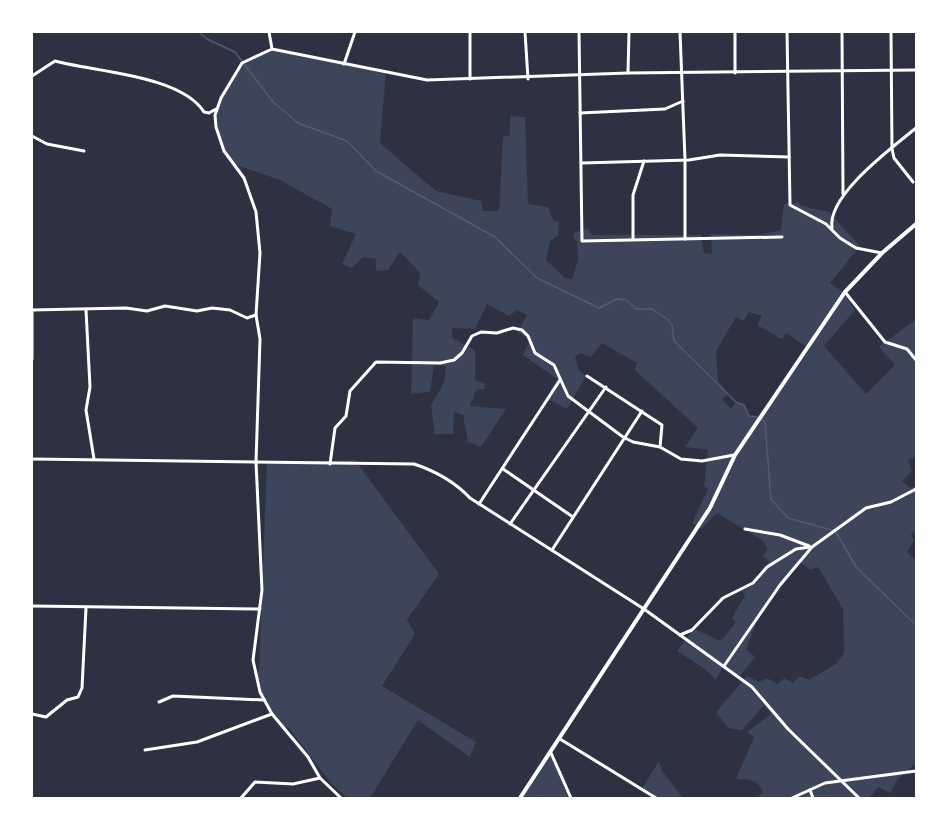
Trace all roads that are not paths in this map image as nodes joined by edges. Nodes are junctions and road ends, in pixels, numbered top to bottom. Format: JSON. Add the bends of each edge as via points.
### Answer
{"nodes":[{"id":1,"x":269,"y":32,"type":"edge"},
{"id":2,"x":355,"y":32,"type":"edge"},
{"id":3,"x":470,"y":32,"type":"edge"},
{"id":4,"x":525,"y":32,"type":"edge"},
{"id":5,"x":579,"y":32,"type":"edge"},
{"id":6,"x":630,"y":32,"type":"edge"},
{"id":7,"x":680,"y":32,"type":"edge"},
{"id":8,"x":735,"y":32,"type":"edge"},
{"id":9,"x":787,"y":32,"type":"edge"},
{"id":10,"x":842,"y":32,"type":"edge"},
{"id":11,"x":891,"y":32,"type":"edge"},
{"id":12,"x":272,"y":49,"type":"junction"},
{"id":13,"x":344,"y":64,"type":"junction"},
{"id":14,"x":892,"y":70,"type":"junction"},
{"id":15,"x":916,"y":70,"type":"edge"},
{"id":16,"x":842,"y":71,"type":"junction"},
{"id":17,"x":788,"y":72,"type":"junction"},
{"id":18,"x":628,"y":73,"type":"junction"},
{"id":19,"x":735,"y":73,"type":"junction"},
{"id":20,"x":681,"y":74,"type":"junction"},
{"id":21,"x":32,"y":76,"type":"edge"},
{"id":22,"x":580,"y":76,"type":"junction"},
{"id":23,"x":528,"y":79,"type":"junction"},
{"id":24,"x":471,"y":80,"type":"junction"},
{"id":25,"x":683,"y":101,"type":"junction"},
{"id":26,"x":217,"y":108,"type":"junction"},
{"id":27,"x":580,"y":113,"type":"junction"},
{"id":28,"x":916,"y":128,"type":"edge"},
{"id":29,"x":32,"y":136,"type":"edge"},
{"id":30,"x":892,"y":148,"type":"junction"},
{"id":31,"x":84,"y":151,"type":"dead end"},
{"id":32,"x":789,"y":157,"type":"junction"},
{"id":33,"x":685,"y":160,"type":"junction"},
{"id":34,"x":644,"y":162,"type":"junction"},
{"id":35,"x":581,"y":163,"type":"junction"},
{"id":36,"x":913,"y":182,"type":"dead end"},
{"id":37,"x":843,"y":194,"type":"junction"},
{"id":38,"x":916,"y":224,"type":"edge"},
{"id":39,"x":832,"y":228,"type":"junction"},
{"id":40,"x":782,"y":237,"type":"dead end"},
{"id":41,"x":633,"y":238,"type":"junction"},
{"id":42,"x":685,"y":239,"type":"junction"},
{"id":43,"x":882,"y":253,"type":"junction"},
{"id":44,"x":845,"y":292,"type":"junction"},
{"id":45,"x":32,"y":310,"type":"edge"},
{"id":46,"x":86,"y":310,"type":"junction"},
{"id":47,"x":256,"y":315,"type":"junction"},
{"id":48,"x":32,"y":359,"type":"edge"},
{"id":49,"x":916,"y":360,"type":"edge"},
{"id":50,"x":587,"y":376,"type":"dead end"},
{"id":51,"x":560,"y":380,"type":"junction"},
{"id":52,"x":606,"y":387,"type":"junction"},
{"id":53,"x":642,"y":411,"type":"junction"},
{"id":54,"x":590,"y":414,"type":"junction"},
{"id":55,"x":623,"y":437,"type":"junction"},
{"id":56,"x":660,"y":447,"type":"junction"},
{"id":57,"x":735,"y":455,"type":"junction"},
{"id":58,"x":32,"y":459,"type":"edge"},
{"id":59,"x":94,"y":459,"type":"junction"},
{"id":60,"x":256,"y":462,"type":"junction"},
{"id":61,"x":330,"y":464,"type":"junction"},
{"id":62,"x":502,"y":469,"type":"junction"},
{"id":63,"x":916,"y":489,"type":"edge"},
{"id":64,"x":534,"y":490,"type":"junction"},
{"id":65,"x":479,"y":504,"type":"junction"},
{"id":66,"x":573,"y":517,"type":"junction"},
{"id":67,"x":510,"y":524,"type":"junction"},
{"id":68,"x":745,"y":529,"type":"dead end"},
{"id":69,"x":812,"y":547,"type":"junction"},
{"id":70,"x":552,"y":550,"type":"junction"},
{"id":71,"x":32,"y":606,"type":"edge"},
{"id":72,"x":86,"y":608,"type":"junction"},
{"id":73,"x":260,"y":609,"type":"junction"},
{"id":74,"x":644,"y":609,"type":"junction"},
{"id":75,"x":680,"y":635,"type":"junction"},
{"id":76,"x":724,"y":666,"type":"junction"},
{"id":77,"x":264,"y":700,"type":"junction"},
{"id":78,"x":159,"y":702,"type":"dead end"},
{"id":79,"x":32,"y":714,"type":"edge"},
{"id":80,"x":272,"y":714,"type":"junction"},
{"id":81,"x":560,"y":739,"type":"junction"},
{"id":82,"x":145,"y":750,"type":"dead end"},
{"id":83,"x":551,"y":753,"type":"junction"},
{"id":84,"x":916,"y":771,"type":"edge"},
{"id":85,"x":320,"y":778,"type":"junction"},
{"id":86,"x":841,"y":781,"type":"junction"},
{"id":87,"x":810,"y":790,"type":"junction"},
{"id":88,"x":241,"y":798,"type":"edge"},
{"id":89,"x":341,"y":798,"type":"edge"},
{"id":90,"x":520,"y":798,"type":"edge"},
{"id":91,"x":571,"y":798,"type":"edge"},
{"id":92,"x":656,"y":798,"type":"edge"},
{"id":93,"x":792,"y":798,"type":"edge"},
{"id":94,"x":813,"y":798,"type":"edge"},
{"id":95,"x":859,"y":798,"type":"edge"}],
"edges":[{"from":1,"to":12,"type":"street"},
{"from":2,"to":13,"type":"street"},
{"from":3,"to":24,"type":"street"},
{"from":4,"to":23,"type":"street"},
{"from":5,"to":22,"type":"street"},
{"from":6,"to":18,"type":"street"},
{"from":7,"to":20,"type":"street"},
{"from":8,"to":19,"type":"street"},
{"from":9,"to":17,"type":"street"},
{"from":10,"to":16,"type":"street"},
{"from":11,"to":14,"type":"street"},
{"from":12,"to":13,"type":"street"},
{"from":12,"to":26,"type":"street","via":[[242,63]]},
{"from":13,"to":24,"type":"street","via":[[427,80]]},
{"from":14,"to":15,"type":"street"},
{"from":14,"to":16,"type":"street"},
{"from":14,"to":30,"type":"street"},
{"from":16,"to":17,"type":"street"},
{"from":16,"to":37,"type":"street"},
{"from":17,"to":19,"type":"street"},
{"from":17,"to":32,"type":"street"},
{"from":18,"to":20,"type":"street"},
{"from":18,"to":22,"type":"street"},
{"from":19,"to":20,"type":"street"},
{"from":20,"to":25,"type":"street"},
{"from":21,"to":26,"type":"street","via":[[55,61],[152,81],[180,92],[204,112]]},
{"from":22,"to":23,"type":"street"},
{"from":22,"to":27,"type":"street"},
{"from":23,"to":24,"type":"street"},
{"from":25,"to":27,"type":"street","via":[[665,109]]},
{"from":25,"to":33,"type":"street"},
{"from":26,"to":47,"type":"street","via":[[216,127],[224,151],[244,177],[257,216],[260,253]]},
{"from":27,"to":35,"type":"street"},
{"from":28,"to":30,"type":"street"},
{"from":29,"to":31,"type":"street","via":[[47,144]]},
{"from":30,"to":36,"type":"street","via":[[894,158]]},
{"from":30,"to":37,"type":"street"},
{"from":32,"to":33,"type":"street","via":[[720,155]]},
{"from":32,"to":39,"type":"street","via":[[790,205]]},
{"from":33,"to":34,"type":"street"},
{"from":33,"to":42,"type":"street"},
{"from":34,"to":35,"type":"street"},
{"from":34,"to":41,"type":"street","via":[[633,195]]},
{"from":35,"to":41,"type":"street","via":[[582,241]]},
{"from":37,"to":39,"type":"street","via":[[831,216]]},
{"from":38,"to":43,"type":"main road"},
{"from":39,"to":43,"type":"street","via":[[856,248]]},
{"from":40,"to":42,"type":"street"},
{"from":41,"to":42,"type":"street"},
{"from":43,"to":44,"type":"main road"},
{"from":44,"to":49,"type":"street","via":[[885,342],[907,349]]},
{"from":44,"to":57,"type":"main road"},
{"from":45,"to":46,"type":"street"},
{"from":45,"to":48,"type":"street"},
{"from":46,"to":47,"type":"street","via":[[147,311],[165,306],[197,311],[230,310],[247,318]]},
{"from":46,"to":59,"type":"street","via":[[90,387],[86,410]]},
{"from":47,"to":60,"type":"street","via":[[260,339]]},
{"from":50,"to":52,"type":"street"},
{"from":51,"to":54,"type":"street","via":[[568,396]]},
{"from":51,"to":61,"type":"street","via":[[554,365],[535,353],[528,336],[513,328],[472,336],[454,360],[376,362],[350,391],[346,416],[335,428]]},
{"from":51,"to":62,"type":"street"},
{"from":52,"to":53,"type":"street"},
{"from":52,"to":54,"type":"street"},
{"from":53,"to":55,"type":"street"},
{"from":53,"to":56,"type":"street","via":[[662,425]]},
{"from":54,"to":55,"type":"street"},
{"from":54,"to":64,"type":"street"},
{"from":55,"to":56,"type":"street"},
{"from":55,"to":66,"type":"street"},
{"from":56,"to":57,"type":"street","via":[[681,459],[702,461]]},
{"from":57,"to":74,"type":"main road","via":[[710,508]]},
{"from":58,"to":59,"type":"street"},
{"from":59,"to":60,"type":"street"},
{"from":60,"to":61,"type":"street"},
{"from":60,"to":73,"type":"street"},
{"from":61,"to":65,"type":"street","via":[[414,464],[460,487]]},
{"from":62,"to":64,"type":"street"},
{"from":62,"to":65,"type":"street"},
{"from":63,"to":69,"type":"street","via":[[866,508]]},
{"from":64,"to":66,"type":"street"},
{"from":64,"to":67,"type":"street"},
{"from":65,"to":67,"type":"street"},
{"from":66,"to":70,"type":"street"},
{"from":67,"to":70,"type":"street"},
{"from":68,"to":69,"type":"street","via":[[780,535]]},
{"from":69,"to":75,"type":"street","via":[[796,549],[767,567],[753,583],[723,598],[692,630]]},
{"from":69,"to":76,"type":"street","via":[[780,585]]},
{"from":70,"to":74,"type":"street"},
{"from":71,"to":72,"type":"street"},
{"from":72,"to":73,"type":"street"},
{"from":72,"to":79,"type":"street","via":[[82,688],[78,697],[67,700],[46,717]]},
{"from":73,"to":77,"type":"street","via":[[253,660]]},
{"from":74,"to":75,"type":"street"},
{"from":74,"to":81,"type":"main road"},
{"from":75,"to":76,"type":"street"},
{"from":76,"to":86,"type":"street","via":[[752,687]]},
{"from":77,"to":78,"type":"street","via":[[173,696]]},
{"from":77,"to":80,"type":"street"},
{"from":80,"to":82,"type":"street","via":[[197,742]]},
{"from":80,"to":85,"type":"street","via":[[309,757]]},
{"from":81,"to":83,"type":"main road"},
{"from":81,"to":92,"type":"street"},
{"from":83,"to":90,"type":"main road"},
{"from":83,"to":91,"type":"street"},
{"from":84,"to":86,"type":"street"},
{"from":85,"to":88,"type":"street","via":[[293,784],[255,782]]},
{"from":85,"to":89,"type":"street"},
{"from":86,"to":87,"type":"street"},
{"from":86,"to":95,"type":"street"},
{"from":87,"to":93,"type":"street"},
{"from":87,"to":94,"type":"street"}]}
